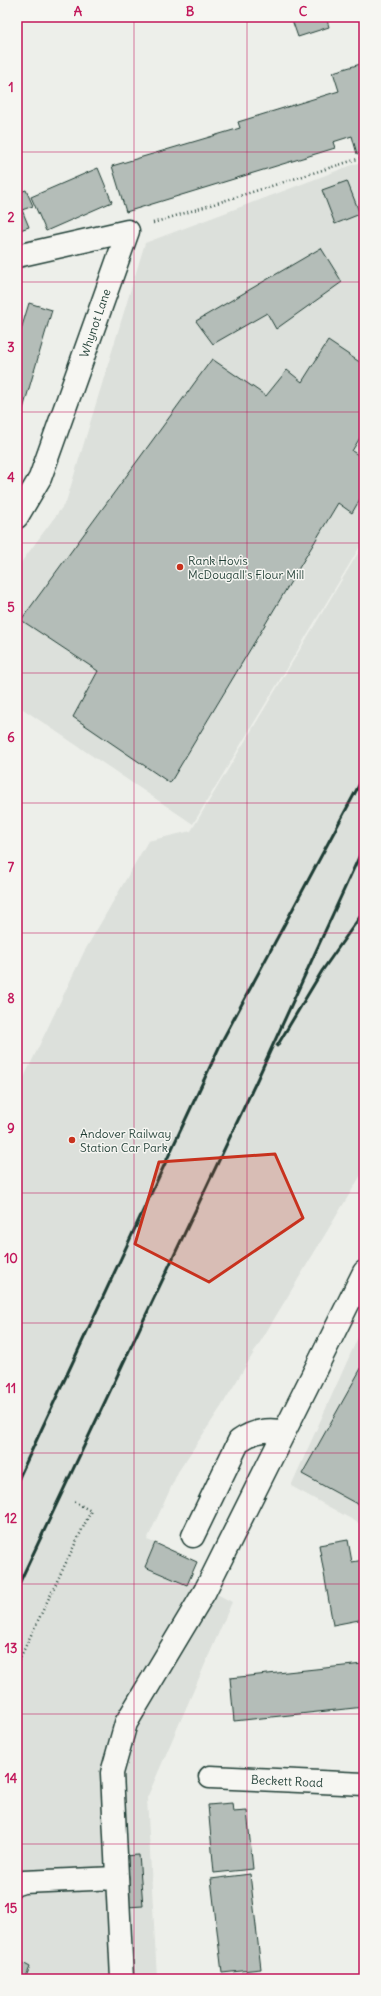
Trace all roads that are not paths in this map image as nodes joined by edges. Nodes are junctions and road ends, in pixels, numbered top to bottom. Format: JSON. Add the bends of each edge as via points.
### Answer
{"nodes":[{"id":1,"x":17,"y":256,"type":"edge"},
{"id":2,"x":17,"y":517,"type":"edge"},
{"id":3,"x":364,"y":1272,"type":"edge"},
{"id":4,"x":284,"y":1432,"type":"junction"},
{"id":5,"x":193,"y":1536,"type":"dead end"},
{"id":6,"x":210,"y":1777,"type":"dead end"},
{"id":7,"x":364,"y":1784,"type":"edge"},
{"id":8,"x":117,"y":1878,"type":"junction"},
{"id":9,"x":17,"y":1884,"type":"edge"},
{"id":10,"x":122,"y":1979,"type":"edge"}],
"edges":[{"from":1,"to":2,"type":"street","name":"Whynot Lane","via":[[128,231],[40,478]]},
{"from":3,"to":4,"type":"street"},
{"from":4,"to":5,"type":"street","via":[[274,1429],[262,1430],[239,1441]]},
{"from":4,"to":8,"type":"street","via":[[205,1591],[126,1723],[112,1774]]},
{"from":6,"to":7,"type":"street","name":"Beckett Road"},
{"from":8,"to":9,"type":"street"},
{"from":8,"to":10,"type":"street"}]}
